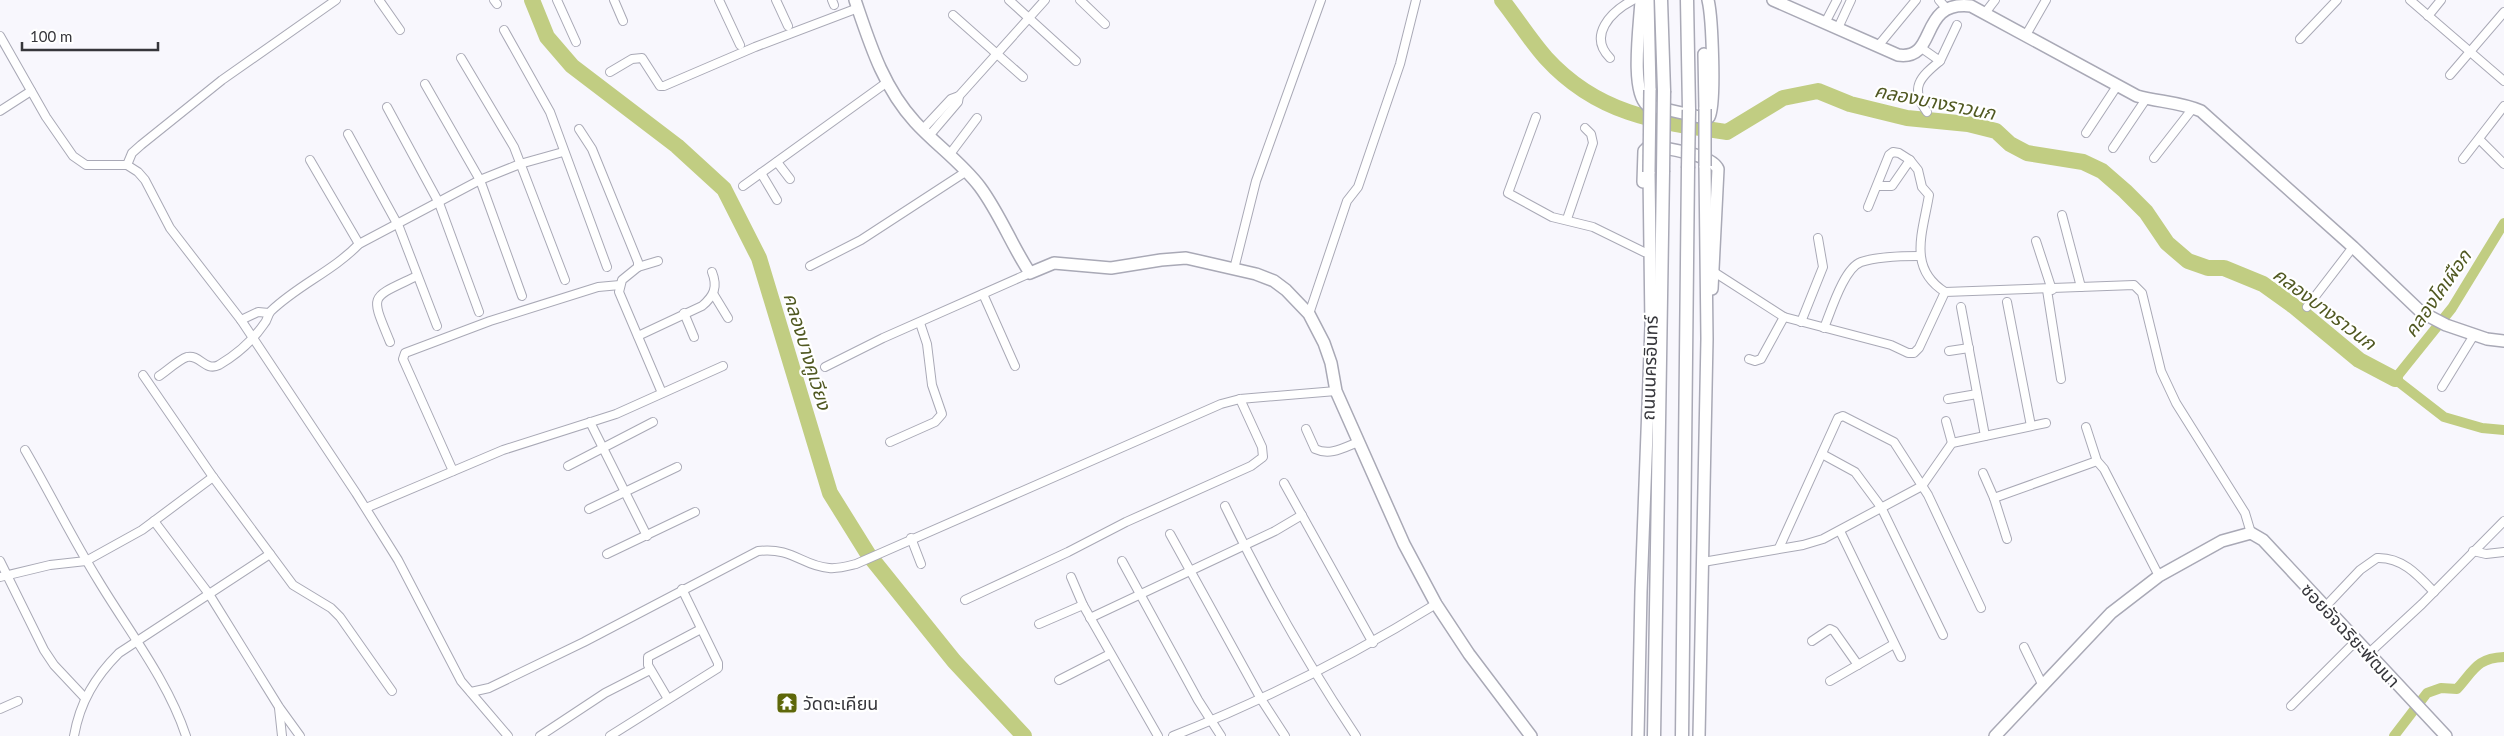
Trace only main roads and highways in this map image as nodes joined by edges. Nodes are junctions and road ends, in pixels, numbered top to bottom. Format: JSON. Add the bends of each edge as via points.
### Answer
{"nodes":[{"id":1,"x":1661,"y":0,"type":"edge"},
{"id":2,"x":1688,"y":0,"type":"edge"},
{"id":3,"x":1654,"y":736,"type":"edge"},
{"id":4,"x":1682,"y":736,"type":"edge"}],
"edges":[{"from":1,"to":3,"type":"main road","name":"ถนนนครอินทร์","bridge":true,"via":[[1664,172]]},
{"from":2,"to":4,"type":"main road","name":"ถนนนครอินทร์","bridge":true,"via":[[1690,110]]}]}
